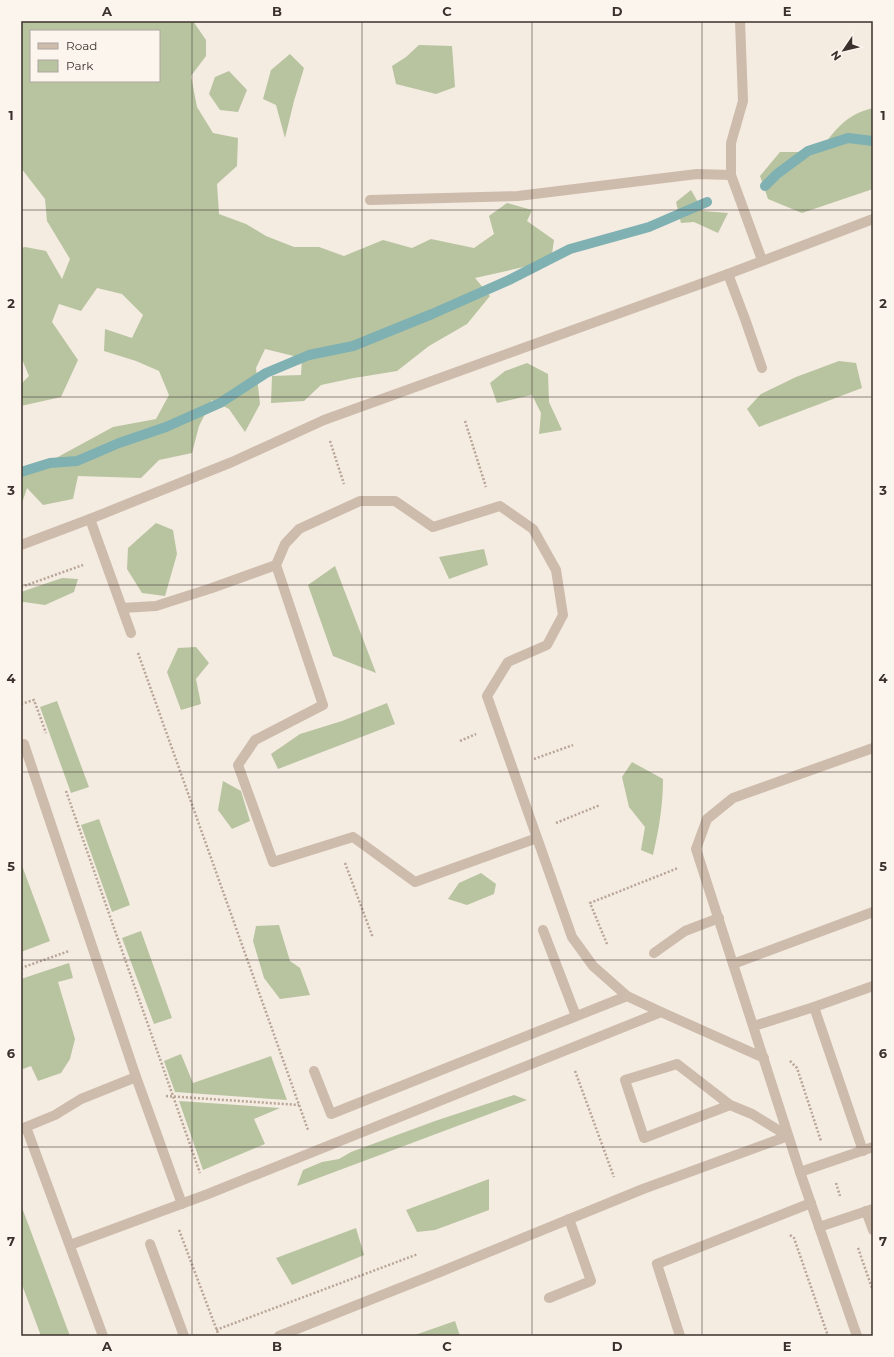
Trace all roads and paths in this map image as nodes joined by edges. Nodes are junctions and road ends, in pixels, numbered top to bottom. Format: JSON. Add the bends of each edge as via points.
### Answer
{"nodes":[{"id":1,"x":740,"y":21,"type":"edge"},
{"id":2,"x":731,"y":175,"type":"junction"},
{"id":3,"x":370,"y":200,"type":"dead end"},
{"id":4,"x":873,"y":219,"type":"edge"},
{"id":5,"x":762,"y":260,"type":"junction"},
{"id":6,"x":728,"y":274,"type":"junction"},
{"id":7,"x":762,"y":368,"type":"dead end"},
{"id":8,"x":324,"y":420,"type":"junction"},
{"id":9,"x":465,"y":420,"type":"dead end"},
{"id":10,"x":351,"y":505,"type":"junction"},
{"id":11,"x":493,"y":508,"type":"junction"},
{"id":12,"x":90,"y":519,"type":"junction"},
{"id":13,"x":21,"y":545,"type":"edge"},
{"id":14,"x":103,"y":557,"type":"junction"},
{"id":15,"x":276,"y":565,"type":"junction"},
{"id":16,"x":21,"y":587,"type":"edge"},
{"id":17,"x":122,"y":608,"type":"junction"},
{"id":18,"x":131,"y":633,"type":"joint"},
{"id":19,"x":21,"y":704,"type":"edge"},
{"id":20,"x":47,"y":737,"type":"dead end"},
{"id":21,"x":21,"y":745,"type":"edge"},
{"id":22,"x":572,"y":745,"type":"dead end"},
{"id":23,"x":873,"y":748,"type":"edge"},
{"id":24,"x":511,"y":767,"type":"junction"},
{"id":25,"x":66,"y":789,"type":"dead end"},
{"id":26,"x":600,"y":805,"type":"dead end"},
{"id":27,"x":535,"y":835,"type":"junction"},
{"id":28,"x":338,"y":842,"type":"junction"},
{"id":29,"x":873,"y":912,"type":"edge"},
{"id":30,"x":719,"y":918,"type":"junction"},
{"id":31,"x":543,"y":930,"type":"dead end"},
{"id":32,"x":373,"y":938,"type":"dead end"},
{"id":33,"x":92,"y":943,"type":"junction"},
{"id":34,"x":654,"y":953,"type":"dead end"},
{"id":35,"x":734,"y":964,"type":"junction"},
{"id":36,"x":21,"y":968,"type":"edge"},
{"id":37,"x":873,"y":986,"type":"edge"},
{"id":38,"x":627,"y":996,"type":"junction"},
{"id":39,"x":814,"y":1007,"type":"junction"},
{"id":40,"x":660,"y":1012,"type":"junction"},
{"id":41,"x":576,"y":1016,"type":"junction"},
{"id":42,"x":754,"y":1026,"type":"junction"},
{"id":43,"x":567,"y":1049,"type":"junction"},
{"id":44,"x":764,"y":1058,"type":"junction"},
{"id":45,"x":314,"y":1071,"type":"dead end"},
{"id":46,"x":136,"y":1077,"type":"junction"},
{"id":47,"x":144,"y":1095,"type":"junction"},
{"id":48,"x":173,"y":1097,"type":"junction"},
{"id":49,"x":298,"y":1105,"type":"junction"},
{"id":50,"x":730,"y":1105,"type":"junction"},
{"id":51,"x":331,"y":1114,"type":"junction"},
{"id":52,"x":23,"y":1128,"type":"edge"},
{"id":53,"x":788,"y":1136,"type":"junction"},
{"id":54,"x":868,"y":1149,"type":"edge"},
{"id":55,"x":315,"y":1152,"type":"junction"},
{"id":56,"x":800,"y":1172,"type":"junction"},
{"id":57,"x":642,"y":1189,"type":"junction"},
{"id":58,"x":208,"y":1194,"type":"junction"},
{"id":59,"x":811,"y":1203,"type":"junction"},
{"id":60,"x":182,"y":1204,"type":"junction"},
{"id":61,"x":171,"y":1208,"type":"junction"},
{"id":62,"x":870,"y":1210,"type":"edge"},
{"id":63,"x":569,"y":1218,"type":"junction"},
{"id":64,"x":819,"y":1227,"type":"junction"},
{"id":65,"x":873,"y":1230,"type":"edge"},
{"id":66,"x":789,"y":1234,"type":"dead end"},
{"id":67,"x":150,"y":1244,"type":"dead end"},
{"id":68,"x":70,"y":1245,"type":"junction"},
{"id":69,"x":549,"y":1298,"type":"dead end"},
{"id":70,"x":296,"y":1333,"type":"edge"},
{"id":71,"x":103,"y":1336,"type":"edge"},
{"id":72,"x":184,"y":1336,"type":"edge"},
{"id":73,"x":219,"y":1336,"type":"edge"},
{"id":74,"x":279,"y":1336,"type":"edge"},
{"id":75,"x":680,"y":1336,"type":"edge"},
{"id":76,"x":828,"y":1336,"type":"edge"},
{"id":77,"x":857,"y":1336,"type":"edge"}],
"edges":[{"from":1,"to":2,"type":"street","via":[[743,101],[731,143]]},
{"from":2,"to":3,"type":"street","via":[[697,174],[518,196]]},
{"from":2,"to":5,"type":"street"},
{"from":4,"to":5,"type":"street"},
{"from":5,"to":6,"type":"street"},
{"from":6,"to":7,"type":"street"},
{"from":6,"to":8,"type":"street"},
{"from":8,"to":10,"type":"path"},
{"from":8,"to":12,"type":"street","via":[[232,462]]},
{"from":9,"to":11,"type":"path"},
{"from":10,"to":11,"type":"street","via":[[360,501],[395,501],[433,527]]},
{"from":10,"to":15,"type":"street","via":[[299,529],[285,544]]},
{"from":11,"to":24,"type":"street","via":[[500,506],[533,529],[556,570],[563,615],[546,645],[508,662],[486,696]]},
{"from":12,"to":13,"type":"street"},
{"from":12,"to":14,"type":"street"},
{"from":14,"to":16,"type":"path"},
{"from":14,"to":17,"type":"street"},
{"from":15,"to":17,"type":"street","via":[[156,606]]},
{"from":15,"to":28,"type":"street","via":[[323,705],[256,740],[238,765],[273,862]]},
{"from":17,"to":18,"type":"street"},
{"from":18,"to":49,"type":"path"},
{"from":19,"to":20,"type":"path","via":[[34,700]]},
{"from":21,"to":33,"type":"street","via":[[24,744]]},
{"from":22,"to":24,"type":"path"},
{"from":23,"to":30,"type":"street","via":[[732,798],[707,819],[696,849]]},
{"from":24,"to":27,"type":"street"},
{"from":25,"to":48,"type":"path"},
{"from":26,"to":27,"type":"path"},
{"from":27,"to":28,"type":"street","via":[[415,882],[353,837]]},
{"from":27,"to":38,"type":"street","via":[[572,937],[593,966]]},
{"from":28,"to":32,"type":"path"},
{"from":29,"to":35,"type":"street"},
{"from":30,"to":34,"type":"street","via":[[685,931]]},
{"from":30,"to":35,"type":"street"},
{"from":31,"to":41,"type":"street"},
{"from":33,"to":36,"type":"path"},
{"from":33,"to":46,"type":"street"},
{"from":35,"to":42,"type":"street"},
{"from":37,"to":39,"type":"street"},
{"from":38,"to":40,"type":"street"},
{"from":38,"to":41,"type":"street"},
{"from":39,"to":42,"type":"street"},
{"from":39,"to":54,"type":"street"},
{"from":40,"to":43,"type":"street"},
{"from":40,"to":44,"type":"street"},
{"from":41,"to":51,"type":"street"},
{"from":42,"to":44,"type":"street"},
{"from":43,"to":55,"type":"street"},
{"from":43,"to":57,"type":"path","via":[[615,1180]]},
{"from":44,"to":53,"type":"street"},
{"from":45,"to":51,"type":"street"},
{"from":46,"to":47,"type":"street"},
{"from":46,"to":52,"type":"street","via":[[81,1099],[54,1115]]},
{"from":47,"to":48,"type":"path"},
{"from":47,"to":60,"type":"street"},
{"from":48,"to":49,"type":"path"},
{"from":48,"to":58,"type":"path"},
{"from":49,"to":51,"type":"path"},
{"from":49,"to":55,"type":"path"},
{"from":50,"to":50,"type":"street","via":[[644,1138],[625,1080],[677,1064]]},
{"from":50,"to":53,"type":"street","via":[[752,1114]]},
{"from":52,"to":68,"type":"street"},
{"from":53,"to":56,"type":"street"},
{"from":53,"to":57,"type":"street"},
{"from":54,"to":56,"type":"street"},
{"from":55,"to":58,"type":"street"},
{"from":56,"to":59,"type":"street"},
{"from":57,"to":63,"type":"street"},
{"from":58,"to":60,"type":"street"},
{"from":59,"to":64,"type":"street"},
{"from":59,"to":75,"type":"street","via":[[657,1264]]},
{"from":60,"to":61,"type":"street"},
{"from":61,"to":68,"type":"street"},
{"from":61,"to":73,"type":"path"},
{"from":62,"to":64,"type":"street"},
{"from":62,"to":65,"type":"street"},
{"from":63,"to":69,"type":"street","via":[[591,1281]]},
{"from":63,"to":70,"type":"street"},
{"from":64,"to":77,"type":"street"},
{"from":66,"to":76,"type":"path","via":[[794,1238]]},
{"from":67,"to":72,"type":"street"},
{"from":68,"to":71,"type":"street"},
{"from":70,"to":74,"type":"street"}]}
